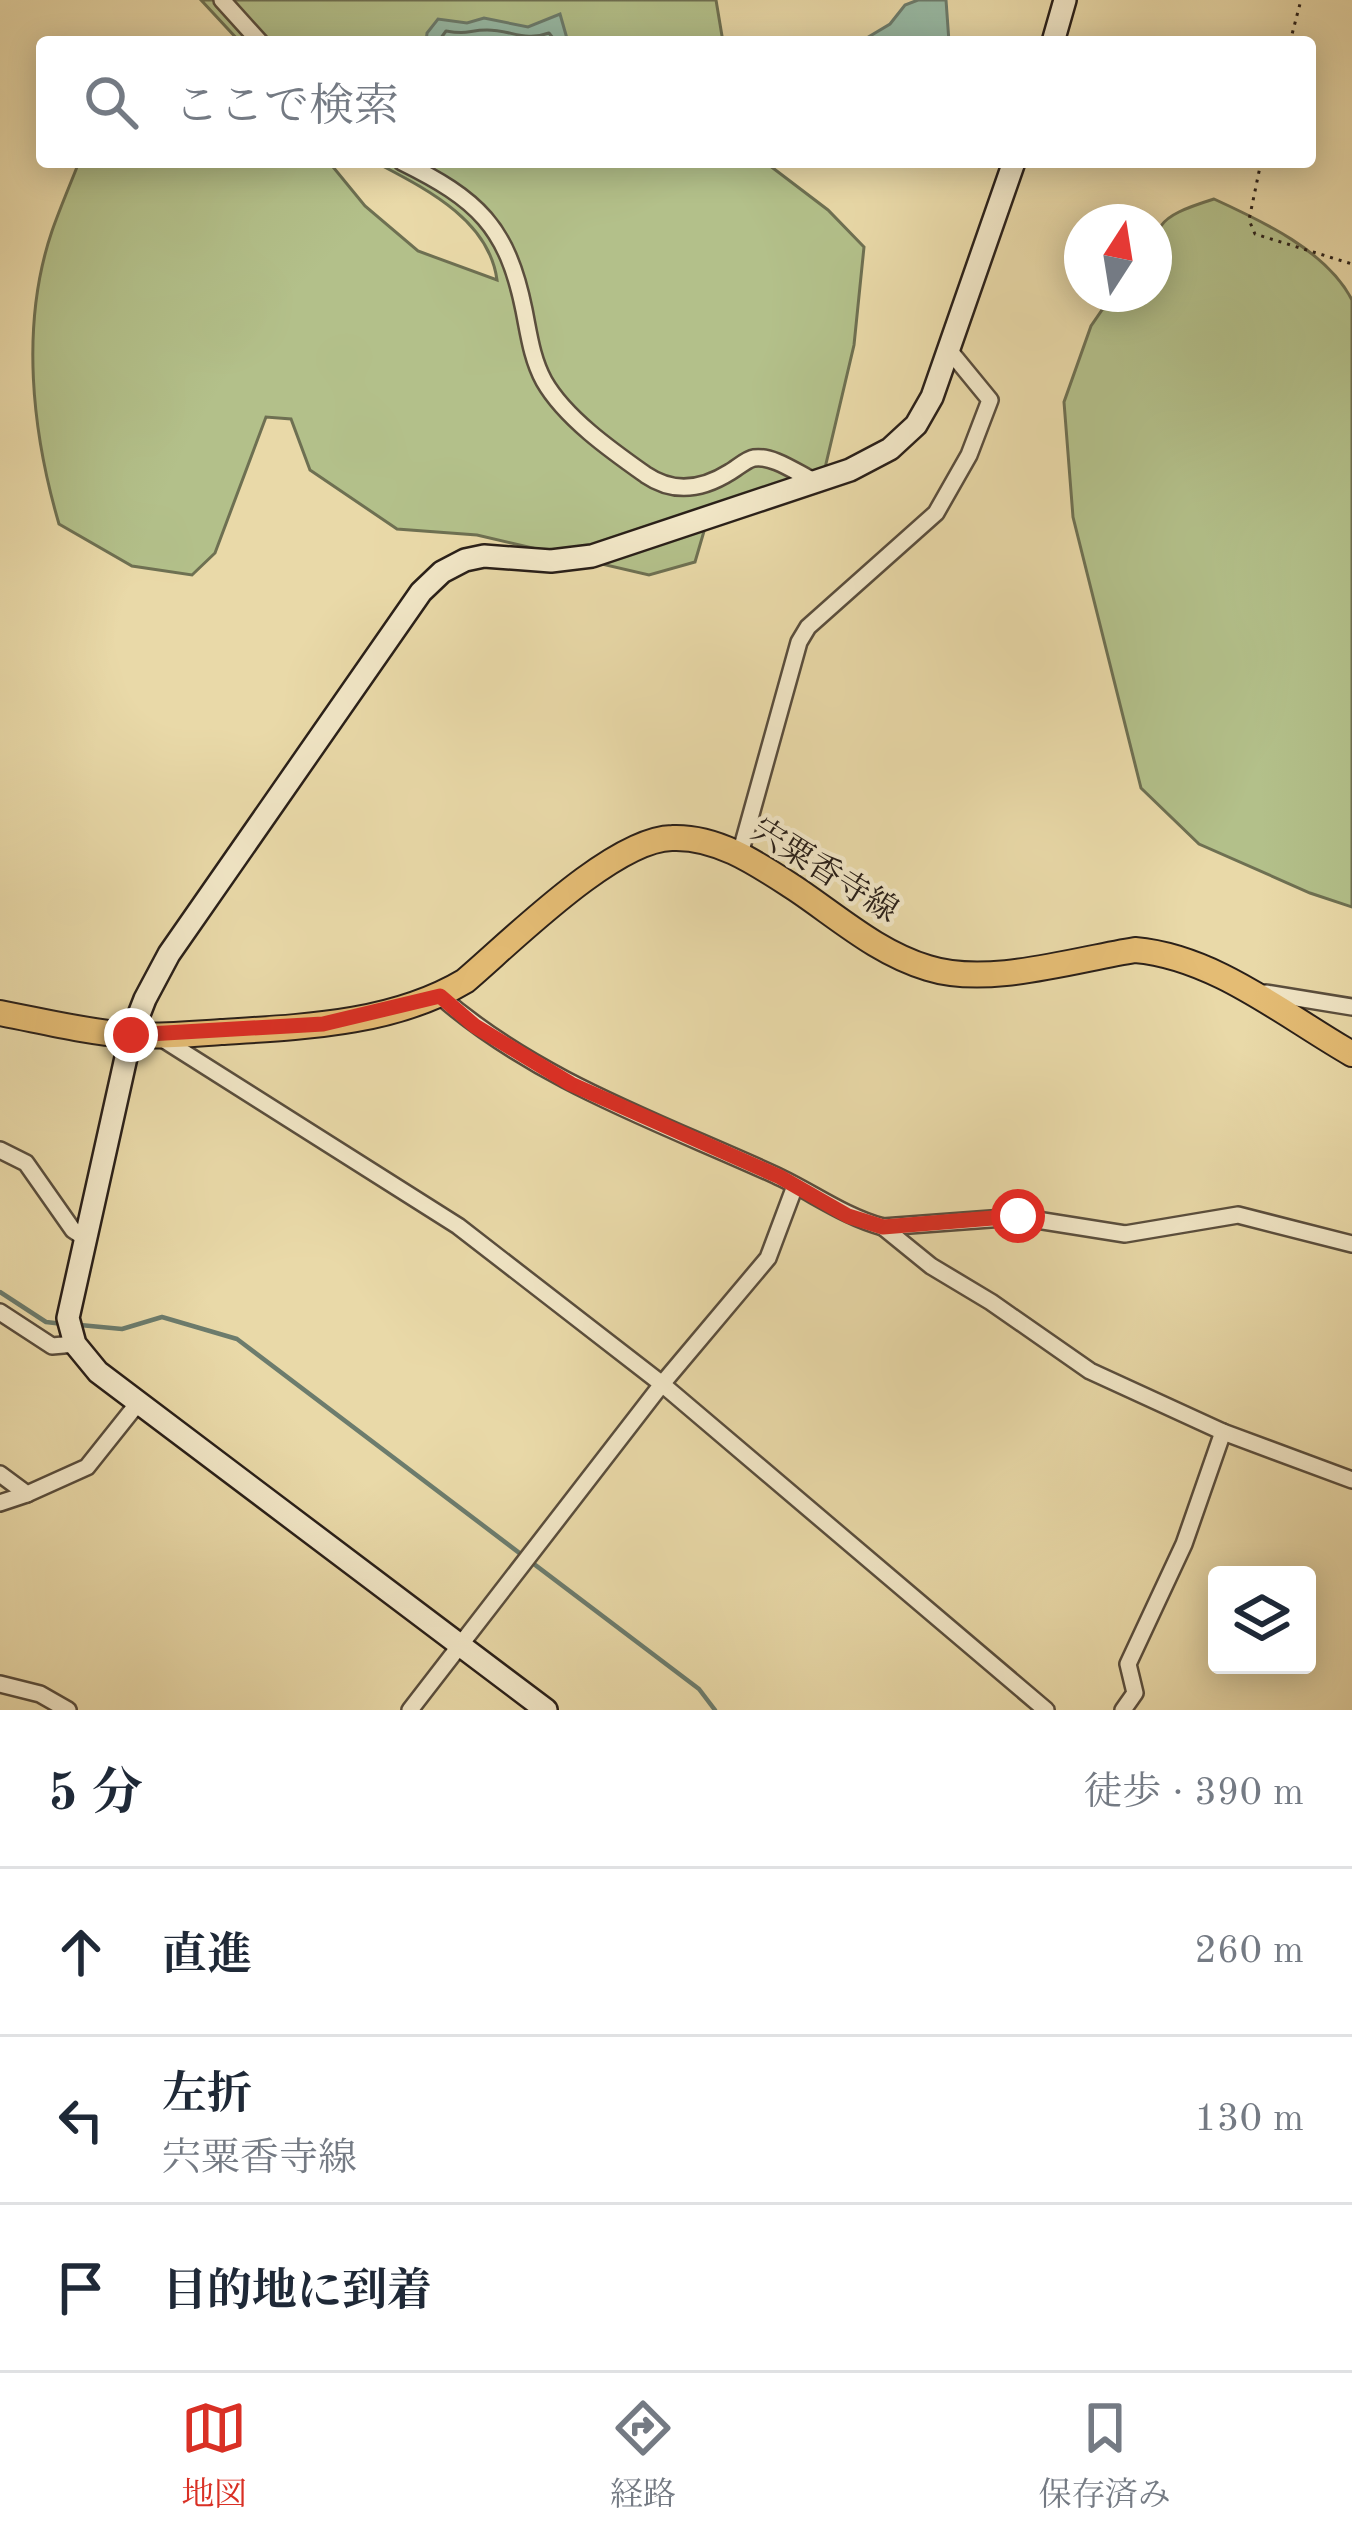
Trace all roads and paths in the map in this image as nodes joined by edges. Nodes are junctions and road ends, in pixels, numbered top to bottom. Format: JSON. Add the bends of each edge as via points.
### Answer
{"nodes":[{"id":1,"x":222,"y":0,"type":"edge"},
{"id":2,"x":1065,"y":0,"type":"edge"},
{"id":3,"x":1301,"y":0,"type":"edge"},
{"id":4,"x":255,"y":36,"type":"edge"},
{"id":5,"x":1055,"y":36,"type":"edge"},
{"id":6,"x":1292,"y":36,"type":"edge"},
{"id":7,"x":413,"y":168,"type":"edge"},
{"id":8,"x":1012,"y":168,"type":"edge"},
{"id":9,"x":1261,"y":168,"type":"edge"},
{"id":10,"x":1352,"y":264,"type":"edge"},
{"id":11,"x":949,"y":350,"type":"junction"},
{"id":12,"x":814,"y":481,"type":"junction"},
{"id":13,"x":740,"y":854,"type":"junction"},
{"id":14,"x":1202,"y":965,"type":"junction"},
{"id":15,"x":440,"y":996,"type":"junction"},
{"id":16,"x":1352,"y":1007,"type":"edge"},
{"id":17,"x":0,"y":1013,"type":"edge"},
{"id":18,"x":144,"y":1035,"type":"junction"},
{"id":19,"x":1352,"y":1054,"type":"edge"},
{"id":20,"x":0,"y":1150,"type":"edge"},
{"id":21,"x":795,"y":1186,"type":"junction"},
{"id":22,"x":883,"y":1227,"type":"junction"},
{"id":23,"x":85,"y":1238,"type":"junction"},
{"id":24,"x":1352,"y":1244,"type":"edge"},
{"id":25,"x":0,"y":1312,"type":"edge"},
{"id":26,"x":71,"y":1332,"type":"junction"},
{"id":27,"x":662,"y":1384,"type":"junction"},
{"id":28,"x":138,"y":1403,"type":"junction"},
{"id":29,"x":1223,"y":1432,"type":"junction"},
{"id":30,"x":0,"y":1474,"type":"edge"},
{"id":31,"x":1352,"y":1480,"type":"edge"},
{"id":32,"x":26,"y":1494,"type":"junction"},
{"id":33,"x":0,"y":1503,"type":"edge"},
{"id":34,"x":462,"y":1646,"type":"junction"},
{"id":35,"x":0,"y":1684,"type":"edge"},
{"id":36,"x":68,"y":1710,"type":"edge"},
{"id":37,"x":410,"y":1710,"type":"edge"},
{"id":38,"x":546,"y":1710,"type":"edge"},
{"id":39,"x":1046,"y":1710,"type":"edge"},
{"id":40,"x":1123,"y":1710,"type":"edge"}],
"edges":[{"from":1,"to":4,"type":"street"},
{"from":2,"to":5,"type":"street"},
{"from":3,"to":6,"type":"path"},
{"from":7,"to":12,"type":"street","via":[[463,194],[488,222],[511,257],[545,382],[600,439],[665,487],[708,486],[752,458]]},
{"from":8,"to":11,"type":"street"},
{"from":9,"to":10,"type":"path","via":[[1249,220],[1255,234]]},
{"from":11,"to":12,"type":"street","via":[[916,425],[890,449]]},
{"from":11,"to":13,"type":"street","via":[[990,400],[969,455],[936,513],[799,642]]},
{"from":12,"to":18,"type":"street","via":[[592,556],[484,556],[442,572],[169,954],[145,999]]},
{"from":13,"to":14,"type":"main road","name":"宍粟香寺線","via":[[863,937],[930,969],[1000,973],[1135,950]]},
{"from":13,"to":15,"type":"main road","name":"宍粟香寺線","via":[[670,837],[642,844]]},
{"from":14,"to":16,"type":"street","via":[[1272,995]]},
{"from":14,"to":19,"type":"main road","name":"宍粟香寺線"},
{"from":15,"to":18,"type":"main road","name":"宍粟香寺線","via":[[323,1024]]},
{"from":15,"to":21,"type":"street","via":[[571,1084]]},
{"from":17,"to":18,"type":"main road","name":"宍粟香寺線"},
{"from":18,"to":23,"type":"street"},
{"from":18,"to":27,"type":"street","via":[[431,1206]]},
{"from":20,"to":23,"type":"street","via":[[26,1163]]},
{"from":21,"to":22,"type":"street"},
{"from":21,"to":27,"type":"street","via":[[768,1258]]},
{"from":22,"to":24,"type":"street","via":[[1018,1216],[1125,1234],[1238,1215]]},
{"from":22,"to":29,"type":"street","via":[[1090,1371]]},
{"from":23,"to":26,"type":"street"},
{"from":25,"to":26,"type":"street","via":[[52,1346]]},
{"from":26,"to":28,"type":"street","via":[[98,1372]]},
{"from":27,"to":34,"type":"street"},
{"from":27,"to":39,"type":"street"},
{"from":28,"to":32,"type":"street","via":[[87,1467]]},
{"from":28,"to":34,"type":"street"},
{"from":29,"to":31,"type":"street"},
{"from":29,"to":40,"type":"street","via":[[1184,1544],[1128,1664],[1135,1693]]},
{"from":30,"to":32,"type":"street"},
{"from":32,"to":33,"type":"street"},
{"from":34,"to":37,"type":"street"},
{"from":34,"to":38,"type":"street"},
{"from":35,"to":36,"type":"street"}]}
